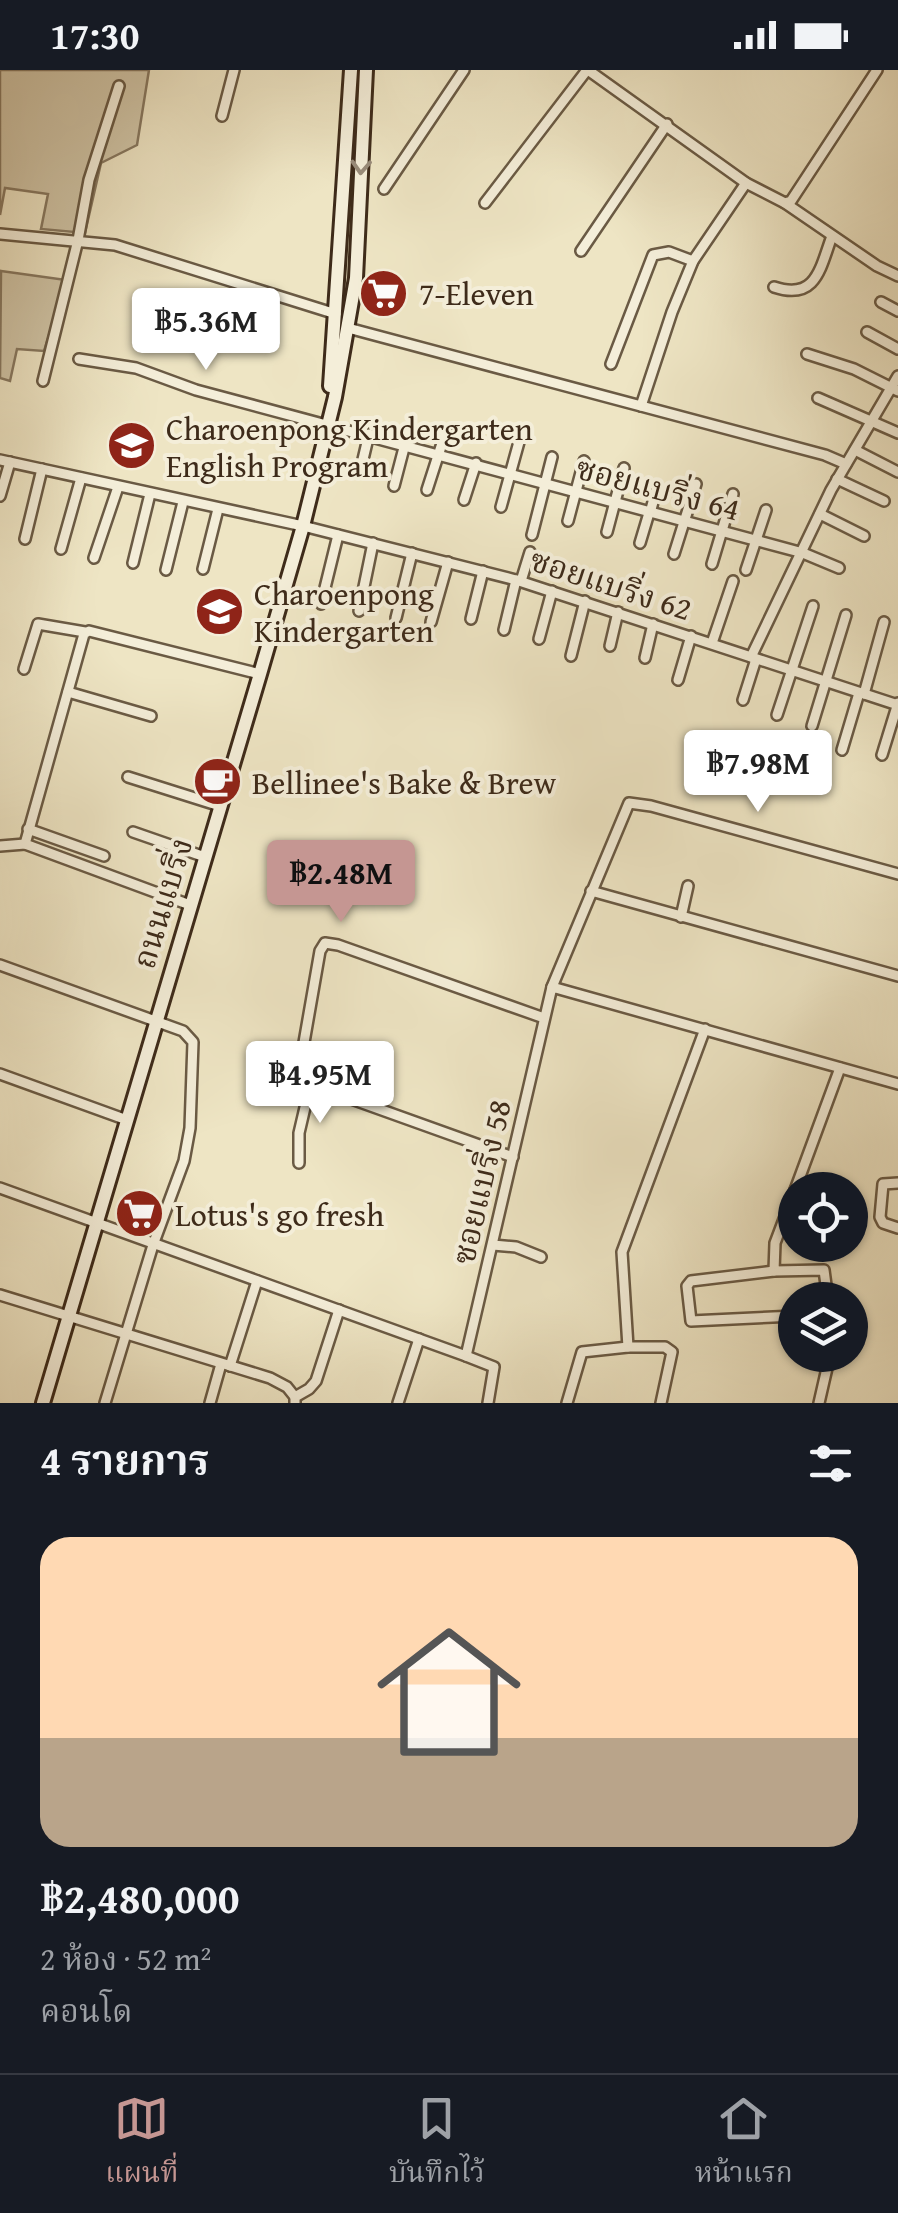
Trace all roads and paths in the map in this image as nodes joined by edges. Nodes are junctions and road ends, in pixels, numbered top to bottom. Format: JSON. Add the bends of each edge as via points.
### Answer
{"nodes":[{"id":1,"x":234,"y":70,"type":"edge"},
{"id":2,"x":351,"y":70,"type":"edge"},
{"id":3,"x":366,"y":70,"type":"edge"},
{"id":4,"x":464,"y":70,"type":"edge"},
{"id":5,"x":587,"y":70,"type":"edge"},
{"id":6,"x":877,"y":70,"type":"edge"},
{"id":7,"x":118,"y":86,"type":"dead end"},
{"id":8,"x":222,"y":116,"type":"dead end"},
{"id":9,"x":667,"y":124,"type":"junction"},
{"id":10,"x":746,"y":182,"type":"junction"},
{"id":11,"x":384,"y":189,"type":"dead end"},
{"id":12,"x":485,"y":203,"type":"dead end"},
{"id":13,"x":786,"y":203,"type":"junction"},
{"id":14,"x":0,"y":234,"type":"edge"},
{"id":15,"x":832,"y":236,"type":"junction"},
{"id":16,"x":78,"y":240,"type":"junction"},
{"id":17,"x":581,"y":252,"type":"dead end"},
{"id":18,"x":693,"y":261,"type":"junction"},
{"id":19,"x":898,"y":276,"type":"edge"},
{"id":20,"x":774,"y":288,"type":"dead end"},
{"id":21,"x":881,"y":302,"type":"dead end"},
{"id":22,"x":898,"y":311,"type":"edge"},
{"id":23,"x":336,"y":314,"type":"junction"},
{"id":24,"x":348,"y":328,"type":"junction"},
{"id":25,"x":867,"y":332,"type":"dead end"},
{"id":26,"x":898,"y":350,"type":"edge"},
{"id":27,"x":807,"y":354,"type":"dead end"},
{"id":28,"x":78,"y":359,"type":"dead end"},
{"id":29,"x":612,"y":364,"type":"dead end"},
{"id":30,"x":898,"y":376,"type":"edge"},
{"id":31,"x":43,"y":381,"type":"dead end"},
{"id":32,"x":895,"y":390,"type":"edge"},
{"id":33,"x":818,"y":398,"type":"dead end"},
{"id":34,"x":641,"y":406,"type":"junction"},
{"id":35,"x":328,"y":421,"type":"junction"},
{"id":36,"x":872,"y":421,"type":"junction"},
{"id":37,"x":446,"y":430,"type":"dead end"},
{"id":38,"x":898,"y":433,"type":"edge"},
{"id":39,"x":370,"y":434,"type":"junction"},
{"id":40,"x":519,"y":442,"type":"dead end"},
{"id":41,"x":405,"y":444,"type":"junction"},
{"id":42,"x":854,"y":450,"type":"junction"},
{"id":43,"x":439,"y":453,"type":"junction"},
{"id":44,"x":552,"y":457,"type":"dead end"},
{"id":45,"x":5,"y":461,"type":"edge"},
{"id":46,"x":584,"y":462,"type":"dead end"},
{"id":47,"x":476,"y":463,"type":"junction"},
{"id":48,"x":846,"y":464,"type":"junction"},
{"id":49,"x":624,"y":468,"type":"dead end"},
{"id":50,"x":42,"y":470,"type":"junction"},
{"id":51,"x":360,"y":472,"type":"dead end"},
{"id":52,"x":898,"y":472,"type":"edge"},
{"id":53,"x":510,"y":473,"type":"junction"},
{"id":54,"x":81,"y":478,"type":"junction"},
{"id":55,"x":837,"y":479,"type":"junction"},
{"id":56,"x":545,"y":482,"type":"junction"},
{"id":57,"x":696,"y":484,"type":"dead end"},
{"id":58,"x":394,"y":486,"type":"dead end"},
{"id":59,"x":118,"y":487,"type":"junction"},
{"id":60,"x":427,"y":490,"type":"dead end"},
{"id":61,"x":656,"y":490,"type":"dead end"},
{"id":62,"x":576,"y":492,"type":"junction"},
{"id":63,"x":150,"y":494,"type":"junction"},
{"id":64,"x":732,"y":494,"type":"dead end"},
{"id":65,"x":0,"y":496,"type":"edge"},
{"id":66,"x":464,"y":500,"type":"dead end"},
{"id":67,"x":884,"y":501,"type":"dead end"},
{"id":68,"x":184,"y":502,"type":"junction"},
{"id":69,"x":615,"y":503,"type":"junction"},
{"id":70,"x":501,"y":508,"type":"dead end"},
{"id":71,"x":218,"y":509,"type":"junction"},
{"id":72,"x":766,"y":510,"type":"dead end"},
{"id":73,"x":650,"y":513,"type":"junction"},
{"id":74,"x":820,"y":514,"type":"junction"},
{"id":75,"x":568,"y":521,"type":"dead end"},
{"id":76,"x":684,"y":522,"type":"junction"},
{"id":77,"x":303,"y":526,"type":"junction"},
{"id":78,"x":607,"y":532,"type":"dead end"},
{"id":79,"x":722,"y":532,"type":"junction"},
{"id":80,"x":338,"y":535,"type":"junction"},
{"id":81,"x":532,"y":535,"type":"dead end"},
{"id":82,"x":864,"y":536,"type":"dead end"},
{"id":83,"x":25,"y":539,"type":"dead end"},
{"id":84,"x":756,"y":541,"type":"junction"},
{"id":85,"x":640,"y":542,"type":"dead end"},
{"id":86,"x":373,"y":544,"type":"junction"},
{"id":87,"x":61,"y":549,"type":"dead end"},
{"id":88,"x":530,"y":552,"type":"dead end"},
{"id":89,"x":412,"y":553,"type":"junction"},
{"id":90,"x":802,"y":553,"type":"junction"},
{"id":91,"x":674,"y":554,"type":"dead end"},
{"id":92,"x":94,"y":558,"type":"dead end"},
{"id":93,"x":448,"y":562,"type":"junction"},
{"id":94,"x":134,"y":563,"type":"dead end"},
{"id":95,"x":712,"y":564,"type":"dead end"},
{"id":96,"x":840,"y":568,"type":"dead end"},
{"id":97,"x":203,"y":569,"type":"dead end"},
{"id":98,"x":166,"y":570,"type":"dead end"},
{"id":99,"x":746,"y":570,"type":"dead end"},
{"id":100,"x":483,"y":571,"type":"junction"},
{"id":101,"x":519,"y":580,"type":"junction"},
{"id":102,"x":733,"y":581,"type":"dead end"},
{"id":103,"x":552,"y":591,"type":"junction"},
{"id":104,"x":585,"y":601,"type":"junction"},
{"id":105,"x":322,"y":604,"type":"dead end"},
{"id":106,"x":814,"y":606,"type":"dead end"},
{"id":107,"x":359,"y":611,"type":"dead end"},
{"id":108,"x":618,"y":612,"type":"junction"},
{"id":109,"x":846,"y":615,"type":"dead end"},
{"id":110,"x":396,"y":618,"type":"dead end"},
{"id":111,"x":471,"y":619,"type":"dead end"},
{"id":112,"x":431,"y":622,"type":"dead end"},
{"id":113,"x":884,"y":622,"type":"dead end"},
{"id":114,"x":653,"y":624,"type":"junction"},
{"id":115,"x":504,"y":630,"type":"dead end"},
{"id":116,"x":85,"y":632,"type":"junction"},
{"id":117,"x":691,"y":636,"type":"junction"},
{"id":118,"x":538,"y":639,"type":"dead end"},
{"id":119,"x":712,"y":643,"type":"junction"},
{"id":120,"x":610,"y":646,"type":"dead end"},
{"id":121,"x":571,"y":656,"type":"dead end"},
{"id":122,"x":645,"y":658,"type":"dead end"},
{"id":123,"x":754,"y":658,"type":"junction"},
{"id":124,"x":24,"y":669,"type":"dead end"},
{"id":125,"x":792,"y":671,"type":"junction"},
{"id":126,"x":260,"y":674,"type":"junction"},
{"id":127,"x":678,"y":680,"type":"dead end"},
{"id":128,"x":825,"y":682,"type":"junction"},
{"id":129,"x":68,"y":692,"type":"junction"},
{"id":130,"x":862,"y":694,"type":"junction"},
{"id":131,"x":744,"y":700,"type":"dead end"},
{"id":132,"x":898,"y":704,"type":"edge"},
{"id":133,"x":777,"y":715,"type":"dead end"},
{"id":134,"x":150,"y":716,"type":"dead end"},
{"id":135,"x":812,"y":726,"type":"dead end"},
{"id":136,"x":842,"y":750,"type":"dead end"},
{"id":137,"x":882,"y":755,"type":"dead end"},
{"id":138,"x":128,"y":777,"type":"dead end"},
{"id":139,"x":220,"y":806,"type":"junction"},
{"id":140,"x":28,"y":829,"type":"junction"},
{"id":141,"x":133,"y":832,"type":"dead end"},
{"id":142,"x":24,"y":844,"type":"junction"},
{"id":143,"x":0,"y":846,"type":"edge"},
{"id":144,"x":104,"y":856,"type":"dead end"},
{"id":145,"x":204,"y":857,"type":"junction"},
{"id":146,"x":898,"y":874,"type":"edge"},
{"id":147,"x":688,"y":886,"type":"dead end"},
{"id":148,"x":591,"y":891,"type":"junction"},
{"id":149,"x":190,"y":905,"type":"junction"},
{"id":150,"x":681,"y":917,"type":"junction"},
{"id":151,"x":0,"y":965,"type":"edge"},
{"id":152,"x":898,"y":976,"type":"edge"},
{"id":153,"x":552,"y":986,"type":"junction"},
{"id":154,"x":544,"y":1018,"type":"junction"},
{"id":155,"x":155,"y":1021,"type":"junction"},
{"id":156,"x":705,"y":1029,"type":"junction"},
{"id":157,"x":840,"y":1068,"type":"junction"},
{"id":158,"x":0,"y":1074,"type":"edge"},
{"id":159,"x":898,"y":1084,"type":"edge"},
{"id":160,"x":310,"y":1086,"type":"junction"},
{"id":161,"x":127,"y":1120,"type":"junction"},
{"id":162,"x":513,"y":1157,"type":"junction"},
{"id":163,"x":299,"y":1163,"type":"dead end"},
{"id":164,"x":802,"y":1172,"type":"edge"},
{"id":165,"x":898,"y":1183,"type":"edge"},
{"id":166,"x":0,"y":1188,"type":"edge"},
{"id":167,"x":96,"y":1224,"type":"junction"},
{"id":168,"x":898,"y":1228,"type":"edge"},
{"id":169,"x":778,"y":1236,"type":"edge"},
{"id":170,"x":153,"y":1245,"type":"junction"},
{"id":171,"x":494,"y":1245,"type":"junction"},
{"id":172,"x":541,"y":1257,"type":"dead end"},
{"id":173,"x":774,"y":1272,"type":"junction"},
{"id":174,"x":257,"y":1281,"type":"junction"},
{"id":175,"x":826,"y":1282,"type":"edge"},
{"id":176,"x":0,"y":1295,"type":"edge"},
{"id":177,"x":339,"y":1310,"type":"junction"},
{"id":178,"x":778,"y":1317,"type":"edge"},
{"id":179,"x":68,"y":1318,"type":"junction"},
{"id":180,"x":126,"y":1335,"type":"junction"},
{"id":181,"x":419,"y":1339,"type":"junction"},
{"id":182,"x":628,"y":1347,"type":"junction"},
{"id":183,"x":466,"y":1356,"type":"junction"},
{"id":184,"x":225,"y":1365,"type":"junction"},
{"id":185,"x":826,"y":1372,"type":"edge"},
{"id":186,"x":295,"y":1400,"type":"edge"},
{"id":187,"x":43,"y":1403,"type":"edge"},
{"id":188,"x":105,"y":1403,"type":"edge"},
{"id":189,"x":210,"y":1403,"type":"edge"},
{"id":190,"x":398,"y":1403,"type":"edge"},
{"id":191,"x":488,"y":1403,"type":"edge"},
{"id":192,"x":567,"y":1403,"type":"edge"},
{"id":193,"x":661,"y":1403,"type":"edge"},
{"id":194,"x":819,"y":1403,"type":"edge"}],
"edges":[{"from":1,"to":8,"type":"street"},
{"from":2,"to":23,"type":"main road","name":"ถนนแบริ่ง"},
{"from":3,"to":24,"type":"main road","name":"ถนนแบริ่ง","one_way":true},
{"from":4,"to":11,"type":"street"},
{"from":5,"to":9,"type":"street"},
{"from":5,"to":12,"type":"street"},
{"from":6,"to":13,"type":"street"},
{"from":7,"to":16,"type":"street"},
{"from":9,"to":10,"type":"street"},
{"from":9,"to":17,"type":"street"},
{"from":10,"to":13,"type":"street"},
{"from":10,"to":18,"type":"street"},
{"from":13,"to":15,"type":"street"},
{"from":14,"to":16,"type":"street"},
{"from":15,"to":19,"type":"street"},
{"from":15,"to":20,"type":"street","via":[[818,274],[804,290]]},
{"from":16,"to":23,"type":"street","via":[[116,245]]},
{"from":16,"to":31,"type":"street"},
{"from":18,"to":29,"type":"street","via":[[653,254]]},
{"from":18,"to":34,"type":"street"},
{"from":21,"to":22,"type":"street"},
{"from":23,"to":35,"type":"main road","name":"ถนนแบริ่ง"},
{"from":24,"to":34,"type":"street"},
{"from":24,"to":35,"type":"main road","name":"ถนนแบริ่ง"},
{"from":25,"to":26,"type":"street"},
{"from":27,"to":32,"type":"street"},
{"from":28,"to":35,"type":"street","name":"ซอยแบริ่ง 64","via":[[136,368],[196,390]]},
{"from":30,"to":32,"type":"street"},
{"from":32,"to":36,"type":"street"},
{"from":33,"to":36,"type":"street"},
{"from":34,"to":48,"type":"street"},
{"from":35,"to":39,"type":"street","name":"ซอยแบริ่ง 64"},
{"from":35,"to":77,"type":"main road","name":"ถนนแบริ่ง"},
{"from":36,"to":38,"type":"street"},
{"from":36,"to":42,"type":"street"},
{"from":37,"to":43,"type":"street"},
{"from":39,"to":41,"type":"street","name":"ซอยแบริ่ง 64"},
{"from":39,"to":51,"type":"street"},
{"from":40,"to":53,"type":"street"},
{"from":41,"to":43,"type":"street","name":"ซอยแบริ่ง 64"},
{"from":41,"to":58,"type":"street"},
{"from":42,"to":48,"type":"street"},
{"from":42,"to":52,"type":"street"},
{"from":43,"to":47,"type":"street","name":"ซอยแบริ่ง 64"},
{"from":43,"to":60,"type":"street"},
{"from":44,"to":56,"type":"street"},
{"from":45,"to":50,"type":"street","name":"ซอยแบริ่ง 62"},
{"from":45,"to":65,"type":"street"},
{"from":46,"to":62,"type":"street"},
{"from":47,"to":53,"type":"street","name":"ซอยแบริ่ง 64"},
{"from":47,"to":66,"type":"street"},
{"from":48,"to":55,"type":"street"},
{"from":49,"to":69,"type":"street"},
{"from":50,"to":54,"type":"street","name":"ซอยแบริ่ง 62"},
{"from":50,"to":83,"type":"street"},
{"from":53,"to":56,"type":"street","name":"ซอยแบริ่ง 64"},
{"from":53,"to":70,"type":"street"},
{"from":54,"to":59,"type":"street","name":"ซอยแบริ่ง 62"},
{"from":54,"to":87,"type":"street"},
{"from":55,"to":67,"type":"street"},
{"from":55,"to":74,"type":"street"},
{"from":56,"to":62,"type":"street","name":"ซอยแบริ่ง 64"},
{"from":56,"to":81,"type":"street"},
{"from":57,"to":76,"type":"street"},
{"from":59,"to":63,"type":"street","name":"ซอยแบริ่ง 62"},
{"from":59,"to":92,"type":"street"},
{"from":61,"to":73,"type":"street"},
{"from":62,"to":69,"type":"street","name":"ซอยแบริ่ง 64"},
{"from":62,"to":75,"type":"street"},
{"from":63,"to":68,"type":"street","name":"ซอยแบริ่ง 62"},
{"from":63,"to":94,"type":"street"},
{"from":64,"to":79,"type":"street"},
{"from":68,"to":71,"type":"street","name":"ซอยแบริ่ง 62"},
{"from":68,"to":98,"type":"street"},
{"from":69,"to":73,"type":"street","name":"ซอยแบริ่ง 64"},
{"from":69,"to":78,"type":"street"},
{"from":71,"to":77,"type":"street","name":"ซอยแบริ่ง 62"},
{"from":71,"to":97,"type":"street"},
{"from":72,"to":84,"type":"street"},
{"from":73,"to":76,"type":"street","name":"ซอยแบริ่ง 64"},
{"from":73,"to":85,"type":"street"},
{"from":74,"to":82,"type":"street"},
{"from":74,"to":90,"type":"street"},
{"from":76,"to":79,"type":"street","name":"ซอยแบริ่ง 64"},
{"from":76,"to":91,"type":"street"},
{"from":77,"to":80,"type":"street","name":"ซอยแบริ่ง 62"},
{"from":77,"to":126,"type":"main road","name":"ถนนแบริ่ง"},
{"from":79,"to":84,"type":"street","name":"ซอยแบริ่ง 64"},
{"from":79,"to":95,"type":"street"},
{"from":80,"to":86,"type":"street","name":"ซอยแบริ่ง 62"},
{"from":80,"to":105,"type":"street"},
{"from":84,"to":90,"type":"street","name":"ซอยแบริ่ง 64"},
{"from":84,"to":99,"type":"street"},
{"from":86,"to":89,"type":"street","name":"ซอยแบริ่ง 62"},
{"from":86,"to":107,"type":"street"},
{"from":88,"to":101,"type":"street"},
{"from":89,"to":93,"type":"street","name":"ซอยแบริ่ง 62"},
{"from":89,"to":110,"type":"street"},
{"from":90,"to":96,"type":"street","name":"ซอยแบริ่ง 64"},
{"from":90,"to":123,"type":"street"},
{"from":93,"to":100,"type":"street","name":"ซอยแบริ่ง 62"},
{"from":93,"to":112,"type":"street"},
{"from":100,"to":101,"type":"street","name":"ซอยแบริ่ง 62"},
{"from":100,"to":111,"type":"street"},
{"from":101,"to":103,"type":"street","name":"ซอยแบริ่ง 62"},
{"from":101,"to":115,"type":"street"},
{"from":102,"to":119,"type":"street"},
{"from":103,"to":104,"type":"street","name":"ซอยแบริ่ง 62"},
{"from":103,"to":118,"type":"street"},
{"from":104,"to":108,"type":"street","name":"ซอยแบริ่ง 62"},
{"from":104,"to":121,"type":"street"},
{"from":106,"to":125,"type":"street"},
{"from":108,"to":114,"type":"street","name":"ซอยแบริ่ง 62"},
{"from":108,"to":120,"type":"street"},
{"from":109,"to":128,"type":"street"},
{"from":113,"to":130,"type":"street"},
{"from":114,"to":117,"type":"street","name":"ซอยแบริ่ง 62"},
{"from":114,"to":122,"type":"street"},
{"from":116,"to":124,"type":"street","via":[[38,624]]},
{"from":116,"to":126,"type":"street"},
{"from":116,"to":129,"type":"street"},
{"from":117,"to":119,"type":"street","name":"ซอยแบริ่ง 62"},
{"from":117,"to":127,"type":"street"},
{"from":119,"to":123,"type":"street","name":"ซอยแบริ่ง 62"},
{"from":123,"to":125,"type":"street","name":"ซอยแบริ่ง 62"},
{"from":123,"to":131,"type":"street"},
{"from":125,"to":128,"type":"street","name":"ซอยแบริ่ง 62"},
{"from":125,"to":133,"type":"street"},
{"from":126,"to":139,"type":"main road","name":"ถนนแบริ่ง"},
{"from":128,"to":130,"type":"street","name":"ซอยแบริ่ง 62"},
{"from":128,"to":135,"type":"street"},
{"from":129,"to":134,"type":"street"},
{"from":129,"to":140,"type":"street"},
{"from":130,"to":132,"type":"street","name":"ซอยแบริ่ง 62"},
{"from":130,"to":136,"type":"street"},
{"from":132,"to":137,"type":"street"},
{"from":138,"to":139,"type":"street"},
{"from":139,"to":145,"type":"main road","name":"ถนนแบริ่ง"},
{"from":140,"to":142,"type":"street"},
{"from":140,"to":144,"type":"street"},
{"from":141,"to":145,"type":"street"},
{"from":142,"to":143,"type":"street"},
{"from":142,"to":149,"type":"street"},
{"from":145,"to":149,"type":"main road","name":"ถนนแบริ่ง"},
{"from":146,"to":148,"type":"street","name":"ซอยแบริ่ง 58","via":[[632,803]]},
{"from":147,"to":150,"type":"street"},
{"from":148,"to":150,"type":"street"},
{"from":148,"to":153,"type":"street","name":"ซอยแบริ่ง 58"},
{"from":149,"to":155,"type":"main road","name":"ถนนแบริ่ง"},
{"from":150,"to":152,"type":"street"},
{"from":151,"to":155,"type":"street"},
{"from":153,"to":154,"type":"street","name":"ซอยแบริ่ง 58"},
{"from":153,"to":156,"type":"street"},
{"from":154,"to":160,"type":"street","via":[[326,943],[300,1072]]},
{"from":154,"to":162,"type":"street","name":"ซอยแบริ่ง 58"},
{"from":155,"to":161,"type":"main road","name":"ถนนแบริ่ง"},
{"from":155,"to":170,"type":"street","via":[[190,1036],[194,1054],[188,1142]]},
{"from":156,"to":157,"type":"street"},
{"from":156,"to":182,"type":"street","via":[[622,1252]]},
{"from":157,"to":159,"type":"street"},
{"from":157,"to":164,"type":"street"},
{"from":158,"to":161,"type":"street"},
{"from":160,"to":162,"type":"street"},
{"from":160,"to":163,"type":"street"},
{"from":161,"to":167,"type":"main road","name":"ถนนแบริ่ง"},
{"from":162,"to":171,"type":"street","name":"ซอยแบริ่ง 58"},
{"from":165,"to":168,"type":"street","via":[[883,1184],[880,1217]]},
{"from":166,"to":167,"type":"street"},
{"from":167,"to":170,"type":"street"},
{"from":167,"to":179,"type":"main road","name":"ถนนแบริ่ง"},
{"from":169,"to":173,"type":"street"},
{"from":170,"to":174,"type":"street"},
{"from":170,"to":180,"type":"street"},
{"from":171,"to":172,"type":"street"},
{"from":171,"to":183,"type":"street","name":"ซอยแบริ่ง 58"},
{"from":173,"to":175,"type":"street","via":[[824,1270]]},
{"from":173,"to":178,"type":"street","via":[[687,1286],[691,1321]]},
{"from":174,"to":177,"type":"street"},
{"from":174,"to":184,"type":"street"},
{"from":176,"to":179,"type":"street"},
{"from":177,"to":181,"type":"street"},
{"from":177,"to":186,"type":"street","via":[[316,1381]]},
{"from":179,"to":180,"type":"street"},
{"from":179,"to":187,"type":"main road","name":"ถนนแบริ่ง"},
{"from":180,"to":184,"type":"street"},
{"from":180,"to":188,"type":"street"},
{"from":181,"to":183,"type":"street"},
{"from":181,"to":190,"type":"street"},
{"from":182,"to":192,"type":"street","via":[[582,1352]]},
{"from":182,"to":193,"type":"street","via":[[672,1352]]},
{"from":183,"to":191,"type":"street","via":[[494,1367]]},
{"from":184,"to":186,"type":"street","via":[[280,1383]]},
{"from":184,"to":189,"type":"street"},
{"from":185,"to":194,"type":"street"}]}
